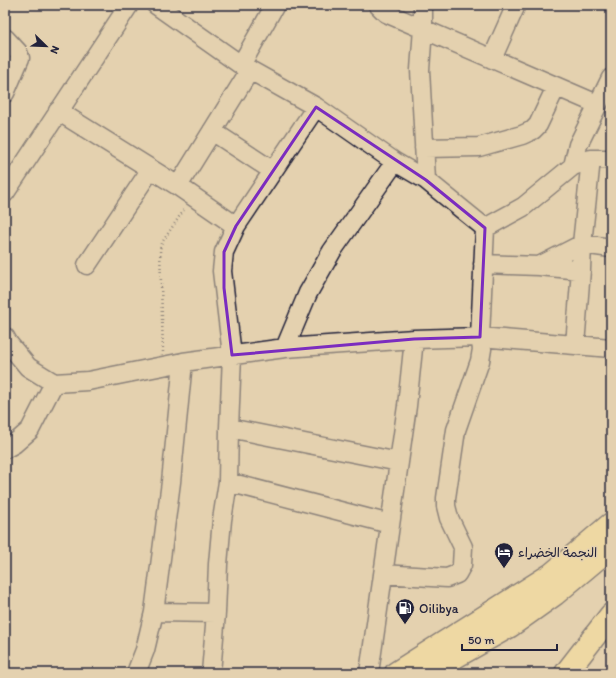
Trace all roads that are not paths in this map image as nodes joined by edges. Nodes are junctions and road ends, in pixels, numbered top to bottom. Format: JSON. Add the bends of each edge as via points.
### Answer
{"nodes":[{"id":1,"x":129,"y":5,"type":"edge"},
{"id":2,"x":156,"y":5,"type":"edge"},
{"id":3,"x":274,"y":5,"type":"edge"},
{"id":4,"x":378,"y":5,"type":"edge"},
{"id":5,"x":423,"y":5,"type":"edge"},
{"id":6,"x":516,"y":5,"type":"edge"},
{"id":7,"x":423,"y":28,"type":"junction"},
{"id":8,"x":5,"y":38,"type":"edge"},
{"id":9,"x":492,"y":59,"type":"junction"},
{"id":10,"x":245,"y":67,"type":"junction"},
{"id":11,"x":611,"y":78,"type":"edge"},
{"id":12,"x":556,"y":87,"type":"junction"},
{"id":13,"x":5,"y":93,"type":"edge"},
{"id":14,"x":597,"y":104,"type":"junction"},
{"id":15,"x":316,"y":107,"type":"junction"},
{"id":16,"x":58,"y":111,"type":"junction"},
{"id":17,"x":212,"y":131,"type":"junction"},
{"id":18,"x":424,"y":148,"type":"junction"},
{"id":19,"x":591,"y":159,"type":"junction"},
{"id":20,"x":611,"y":159,"type":"edge"},
{"id":21,"x":395,"y":162,"type":"junction"},
{"id":22,"x":573,"y":166,"type":"junction"},
{"id":23,"x":151,"y":169,"type":"junction"},
{"id":24,"x":273,"y":171,"type":"junction"},
{"id":25,"x":426,"y":180,"type":"junction"},
{"id":26,"x":186,"y":191,"type":"junction"},
{"id":27,"x":5,"y":193,"type":"edge"},
{"id":28,"x":236,"y":226,"type":"junction"},
{"id":29,"x":485,"y":228,"type":"junction"},
{"id":30,"x":582,"y":244,"type":"junction"},
{"id":31,"x":611,"y":248,"type":"edge"},
{"id":32,"x":483,"y":264,"type":"junction"},
{"id":33,"x":87,"y":265,"type":"dead end"},
{"id":34,"x":539,"y":266,"type":"junction"},
{"id":35,"x":581,"y":270,"type":"junction"},
{"id":36,"x":480,"y":337,"type":"junction"},
{"id":37,"x":5,"y":338,"type":"edge"},
{"id":38,"x":414,"y":339,"type":"junction"},
{"id":39,"x":575,"y":345,"type":"junction"},
{"id":40,"x":286,"y":348,"type":"junction"},
{"id":41,"x":611,"y":348,"type":"edge"},
{"id":42,"x":232,"y":355,"type":"junction"},
{"id":43,"x":183,"y":362,"type":"junction"},
{"id":44,"x":54,"y":383,"type":"junction"},
{"id":45,"x":228,"y":428,"type":"junction"},
{"id":46,"x":5,"y":449,"type":"edge"},
{"id":47,"x":399,"y":462,"type":"junction"},
{"id":48,"x":228,"y":482,"type":"junction"},
{"id":49,"x":390,"y":524,"type":"junction"},
{"id":50,"x":611,"y":524,"type":"edge"},
{"id":51,"x":611,"y":547,"type":"edge"},
{"id":52,"x":383,"y":574,"type":"junction"},
{"id":53,"x":154,"y":612,"type":"junction"},
{"id":54,"x":216,"y":613,"type":"junction"},
{"id":55,"x":611,"y":615,"type":"edge"},
{"id":56,"x":136,"y":673,"type":"edge"},
{"id":57,"x":211,"y":673,"type":"edge"},
{"id":58,"x":369,"y":673,"type":"edge"},
{"id":59,"x":396,"y":673,"type":"edge"},
{"id":60,"x":427,"y":673,"type":"edge"},
{"id":61,"x":566,"y":673,"type":"edge"}],
"edges":[{"from":1,"to":16,"type":"street"},
{"from":2,"to":10,"type":"street"},
{"from":3,"to":10,"type":"street"},
{"from":4,"to":7,"type":"street","via":[[386,13]]},
{"from":5,"to":7,"type":"street"},
{"from":6,"to":9,"type":"street"},
{"from":7,"to":9,"type":"street"},
{"from":7,"to":18,"type":"street","via":[[420,70]]},
{"from":8,"to":13,"type":"street","via":[[20,58]]},
{"from":9,"to":12,"type":"street"},
{"from":10,"to":15,"type":"street"},
{"from":10,"to":17,"type":"street"},
{"from":11,"to":14,"type":"street"},
{"from":12,"to":14,"type":"street"},
{"from":12,"to":18,"type":"street","via":[[538,125],[533,130],[479,146]]},
{"from":14,"to":22,"type":"street","via":[[578,145]]},
{"from":15,"to":21,"type":"street"},
{"from":15,"to":24,"type":"street"},
{"from":16,"to":23,"type":"street"},
{"from":16,"to":27,"type":"street"},
{"from":17,"to":24,"type":"street"},
{"from":17,"to":26,"type":"street"},
{"from":18,"to":25,"type":"street"},
{"from":19,"to":20,"type":"street"},
{"from":19,"to":22,"type":"street"},
{"from":19,"to":30,"type":"street"},
{"from":21,"to":25,"type":"street"},
{"from":21,"to":40,"type":"street","via":[[332,251],[308,293]]},
{"from":22,"to":29,"type":"street","via":[[523,207]]},
{"from":23,"to":26,"type":"street"},
{"from":23,"to":33,"type":"street"},
{"from":24,"to":28,"type":"street"},
{"from":25,"to":29,"type":"street"},
{"from":26,"to":28,"type":"street"},
{"from":28,"to":42,"type":"street","via":[[224,252],[222,271]]},
{"from":29,"to":32,"type":"street"},
{"from":30,"to":31,"type":"street"},
{"from":30,"to":34,"type":"street"},
{"from":30,"to":35,"type":"street"},
{"from":32,"to":34,"type":"street"},
{"from":32,"to":36,"type":"street"},
{"from":34,"to":35,"type":"street"},
{"from":35,"to":39,"type":"street"},
{"from":36,"to":38,"type":"street"},
{"from":36,"to":39,"type":"street"},
{"from":36,"to":52,"type":"street","via":[[480,361],[456,430],[446,498],[449,518],[463,547],[462,565],[457,574],[447,578]]},
{"from":37,"to":44,"type":"street","via":[[28,367]]},
{"from":38,"to":40,"type":"street"},
{"from":38,"to":47,"type":"street"},
{"from":39,"to":41,"type":"street"},
{"from":40,"to":42,"type":"street"},
{"from":42,"to":43,"type":"street"},
{"from":42,"to":45,"type":"street"},
{"from":43,"to":44,"type":"street","via":[[88,381]]},
{"from":43,"to":53,"type":"street"},
{"from":44,"to":46,"type":"street","via":[[30,430]]},
{"from":45,"to":47,"type":"street"},
{"from":45,"to":48,"type":"street"},
{"from":47,"to":49,"type":"street"},
{"from":48,"to":49,"type":"street"},
{"from":48,"to":54,"type":"street","via":[[219,556]]},
{"from":49,"to":52,"type":"street"},
{"from":50,"to":59,"type":"main road","via":[[552,574]]},
{"from":51,"to":60,"type":"main road","via":[[555,594],[510,626]]},
{"from":52,"to":58,"type":"street"},
{"from":53,"to":54,"type":"street"},
{"from":53,"to":56,"type":"street","via":[[145,650]]},
{"from":54,"to":57,"type":"street"},
{"from":55,"to":61,"type":"main road"}]}
